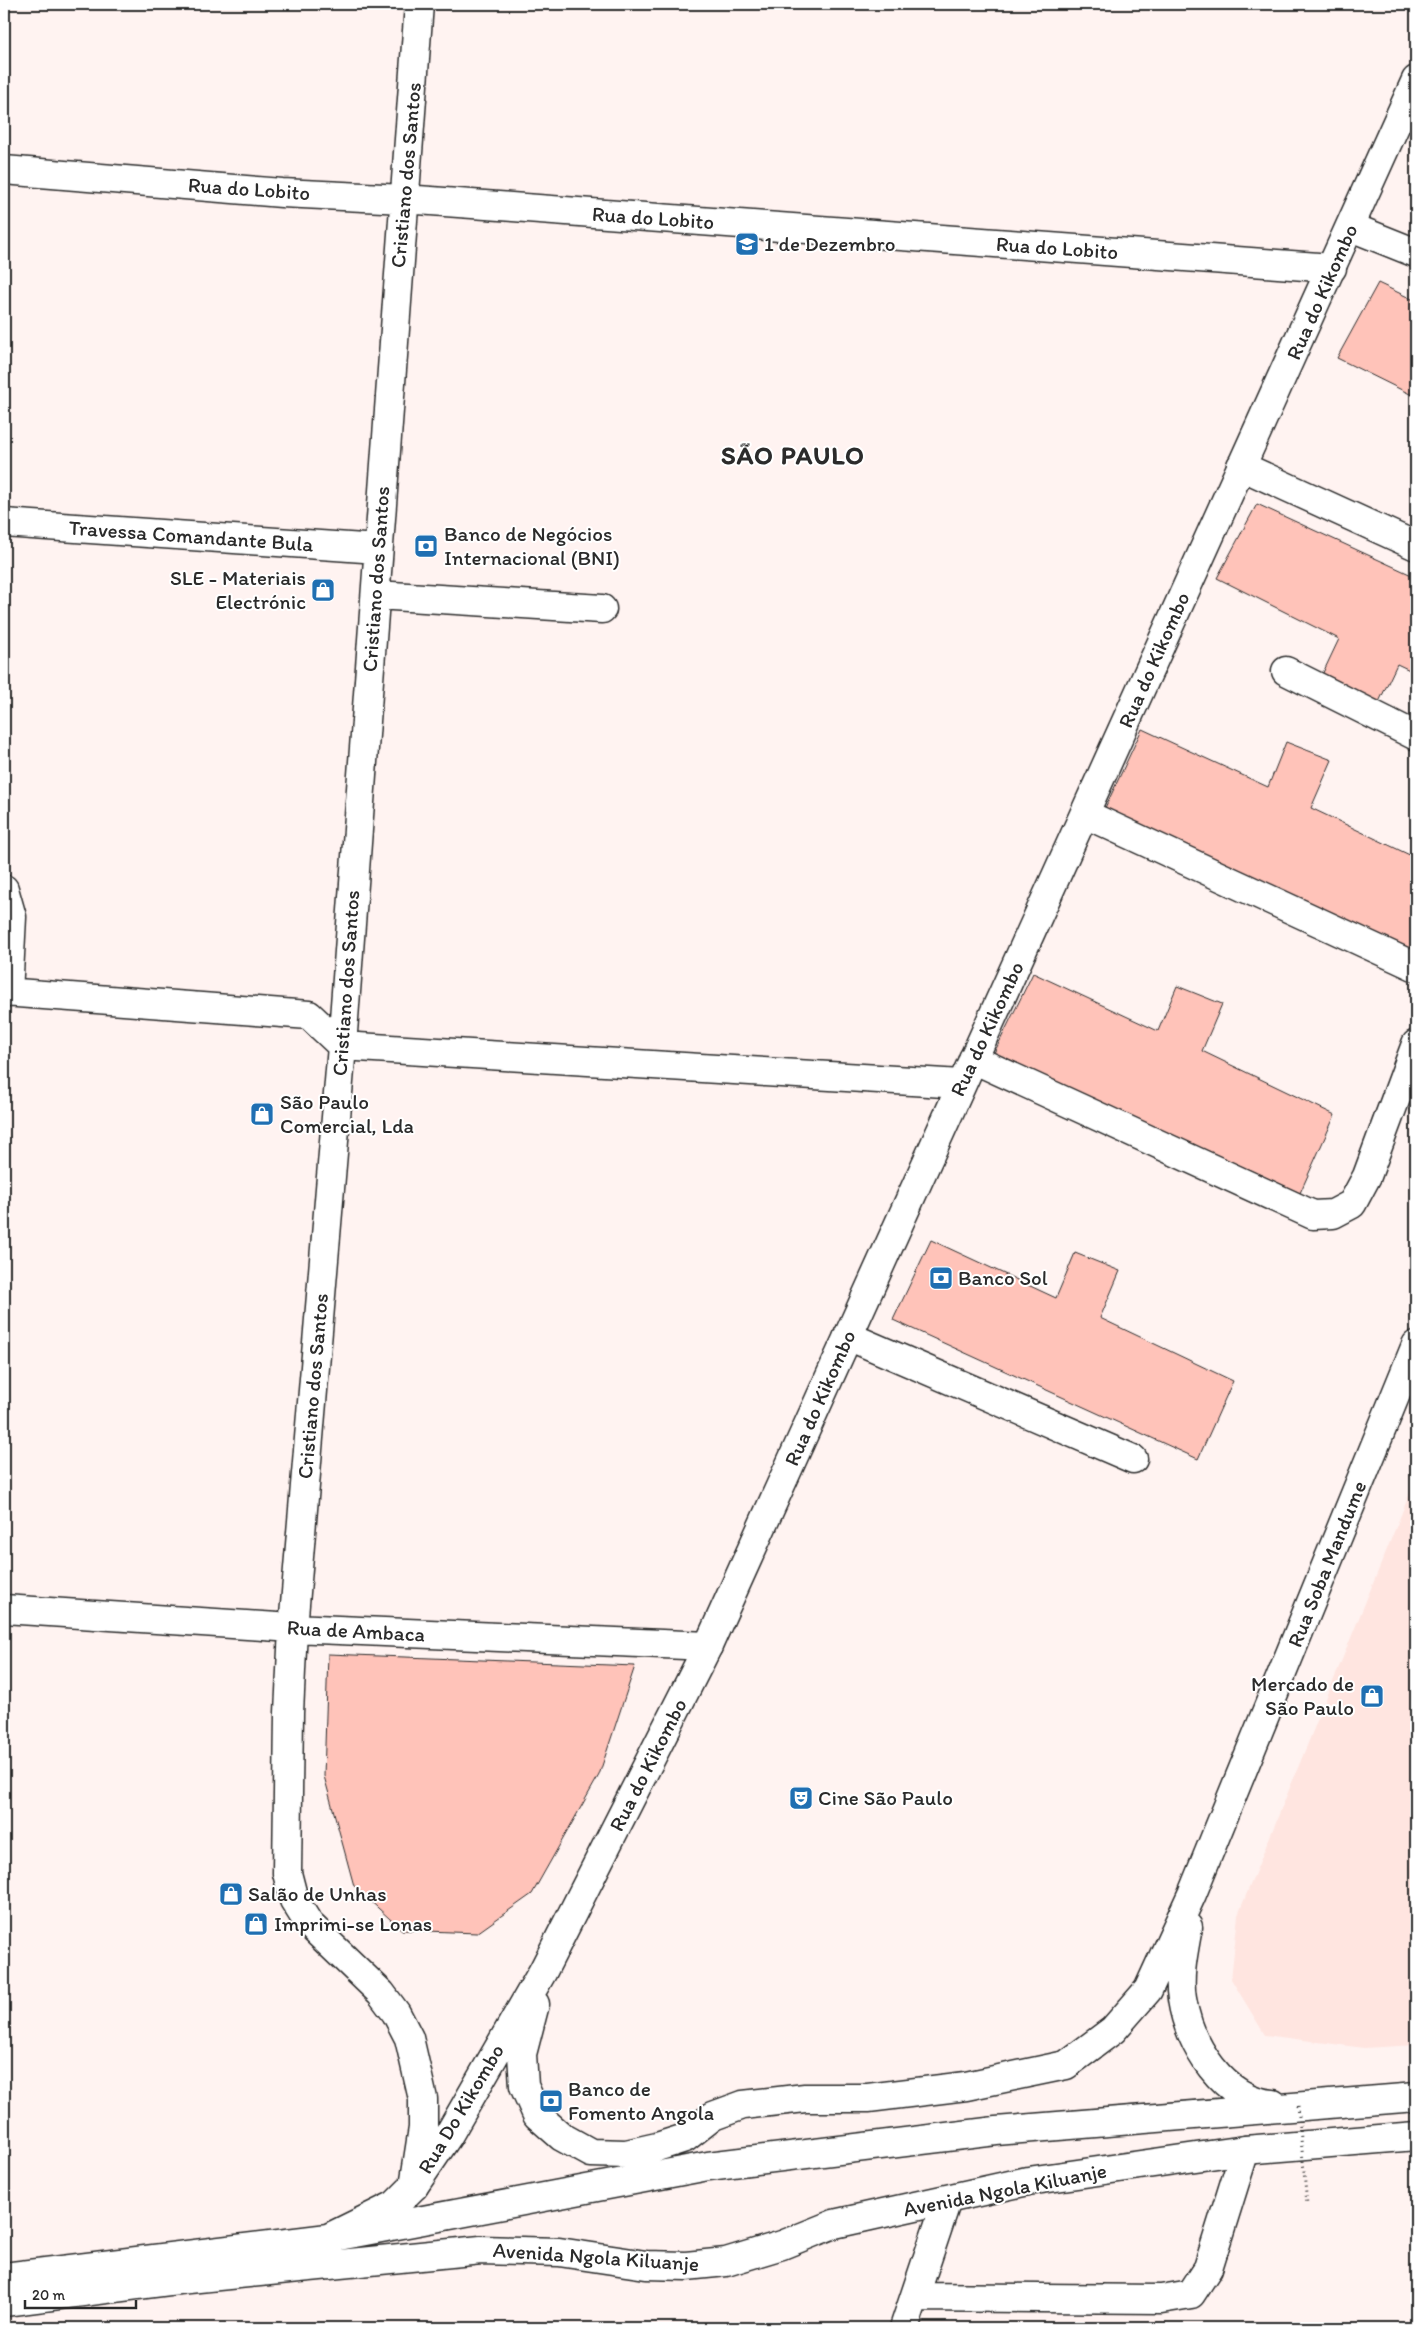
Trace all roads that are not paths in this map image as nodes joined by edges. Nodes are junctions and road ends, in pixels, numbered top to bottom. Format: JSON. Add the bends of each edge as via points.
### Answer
{"nodes":[{"id":1,"x":419,"y":4,"type":"edge"},
{"id":2,"x":1416,"y":80,"type":"edge"},
{"id":3,"x":4,"y":170,"type":"edge"},
{"id":4,"x":404,"y":199,"type":"junction"},
{"id":5,"x":1351,"y":226,"type":"junction"},
{"id":6,"x":1416,"y":253,"type":"edge"},
{"id":7,"x":1332,"y":268,"type":"junction"},
{"id":8,"x":1241,"y":466,"type":"junction"},
{"id":9,"x":4,"y":523,"type":"edge"},
{"id":10,"x":1416,"y":546,"type":"edge"},
{"id":11,"x":378,"y":549,"type":"junction"},
{"id":12,"x":376,"y":595,"type":"junction"},
{"id":13,"x":602,"y":609,"type":"dead end"},
{"id":14,"x":1286,"y":672,"type":"dead end"},
{"id":15,"x":1416,"y":736,"type":"edge"},
{"id":16,"x":1085,"y":814,"type":"junction"},
{"id":17,"x":4,"y":889,"type":"edge"},
{"id":18,"x":1416,"y":967,"type":"edge"},
{"id":19,"x":6,"y":992,"type":"edge"},
{"id":20,"x":1416,"y":1044,"type":"edge"},
{"id":21,"x":342,"y":1046,"type":"junction"},
{"id":22,"x":973,"y":1059,"type":"junction"},
{"id":23,"x":961,"y":1084,"type":"junction"},
{"id":24,"x":848,"y":1336,"type":"junction"},
{"id":25,"x":1416,"y":1345,"type":"edge"},
{"id":26,"x":1133,"y":1459,"type":"dead end"},
{"id":27,"x":4,"y":1608,"type":"edge"},
{"id":28,"x":293,"y":1628,"type":"junction"},
{"id":29,"x":708,"y":1646,"type":"junction"},
{"id":30,"x":1192,"y":1894,"type":"junction"},
{"id":31,"x":543,"y":1971,"type":"junction"},
{"id":32,"x":1416,"y":2097,"type":"edge"},
{"id":33,"x":1289,"y":2105,"type":"junction"},
{"id":34,"x":1416,"y":2136,"type":"edge"},
{"id":35,"x":1245,"y":2150,"type":"junction"},
{"id":36,"x":414,"y":2186,"type":"junction"},
{"id":37,"x":947,"y":2200,"type":"junction"},
{"id":38,"x":328,"y":2238,"type":"junction"},
{"id":39,"x":4,"y":2277,"type":"edge"},
{"id":40,"x":915,"y":2297,"type":"junction"},
{"id":41,"x":4,"y":2302,"type":"edge"},
{"id":42,"x":904,"y":2328,"type":"edge"}],
"edges":[{"from":1,"to":4,"type":"main road","name":"Cristiano dos Santos"},
{"from":2,"to":5,"type":"main road","name":"Rua do Kikombo"},
{"from":3,"to":4,"type":"main road","name":"Rua do Lobito","via":[[282,193]]},
{"from":4,"to":7,"type":"main road","name":"Rua do Lobito"},
{"from":4,"to":11,"type":"main road","name":"Cristiano dos Santos"},
{"from":5,"to":6,"type":"main road"},
{"from":5,"to":7,"type":"main road","name":"Rua do Kikombo"},
{"from":7,"to":8,"type":"main road","name":"Rua do Kikombo"},
{"from":8,"to":10,"type":"main road"},
{"from":8,"to":16,"type":"main road","name":"Rua do Kikombo"},
{"from":9,"to":11,"type":"main road","name":"Travessa Comandante Bula"},
{"from":11,"to":12,"type":"main road","name":"Cristiano dos Santos"},
{"from":12,"to":13,"type":"main road"},
{"from":12,"to":21,"type":"main road","name":"Cristiano dos Santos"},
{"from":14,"to":15,"type":"main road"},
{"from":16,"to":18,"type":"main road"},
{"from":16,"to":22,"type":"main road","name":"Rua do Kikombo"},
{"from":17,"to":19,"type":"main road","via":[[12,917]]},
{"from":19,"to":21,"type":"main road","via":[[308,1015]]},
{"from":20,"to":22,"type":"main road","via":[[1367,1176],[1352,1204],[1333,1214],[1319,1215]]},
{"from":21,"to":23,"type":"main road"},
{"from":21,"to":28,"type":"main road","name":"Cristiano dos Santos"},
{"from":22,"to":23,"type":"main road","name":"Rua do Kikombo"},
{"from":23,"to":24,"type":"main road","name":"Rua do Kikombo"},
{"from":24,"to":26,"type":"main road"},
{"from":24,"to":29,"type":"main road","name":"Rua do Kikombo"},
{"from":25,"to":30,"type":"main road","name":"Rua Soba Mandume"},
{"from":27,"to":28,"type":"main road","name":"Rua de Ambaca"},
{"from":28,"to":29,"type":"main road","name":"Rua de Ambaca"},
{"from":28,"to":36,"type":"main road","name":"Cristiano dos Santos","via":[[287,1873],[294,1900],[308,1924],[382,1993],[409,2038],[423,2099],[423,2128]]},
{"from":29,"to":31,"type":"main road","name":"Rua do Kikombo"},
{"from":30,"to":31,"type":"main road","via":[[1148,1990],[1113,2030],[1066,2065],[966,2086],[868,2098],[805,2098],[743,2105],[713,2116],[685,2138],[626,2154],[590,2153],[562,2137],[537,2115],[524,2086],[522,2054]]},
{"from":30,"to":33,"type":"main road","via":[[1182,1972],[1182,1998],[1190,2030],[1207,2062],[1231,2089],[1263,2103]]},
{"from":31,"to":36,"type":"main road","name":"Rua Do Kikombo","via":[[448,2136]]},
{"from":32,"to":33,"type":"main road","name":"Avenida Ngola Kiluanje"},
{"from":33,"to":38,"type":"main road","name":"Avenida Ngola Kiluanje","via":[[996,2131],[708,2166]]},
{"from":34,"to":35,"type":"main road","name":"Avenida Ngola Kiluanje"},
{"from":35,"to":37,"type":"main road","name":"Avenida Ngola Kiluanje","via":[[1028,2181]]},
{"from":35,"to":40,"type":"main road","via":[[1208,2268],[1191,2294],[1161,2299]]},
{"from":36,"to":38,"type":"main road","name":"Rua Do Kikombo","via":[[395,2205]]},
{"from":37,"to":40,"type":"main road"},
{"from":37,"to":41,"type":"main road","name":"Avenida Ngola Kiluanje","via":[[834,2224],[782,2245],[710,2264],[646,2265],[559,2252],[481,2250],[179,2280]]},
{"from":38,"to":39,"type":"main road","name":"Avenida Ngola Kiluanje"},
{"from":40,"to":42,"type":"main road"}]}
